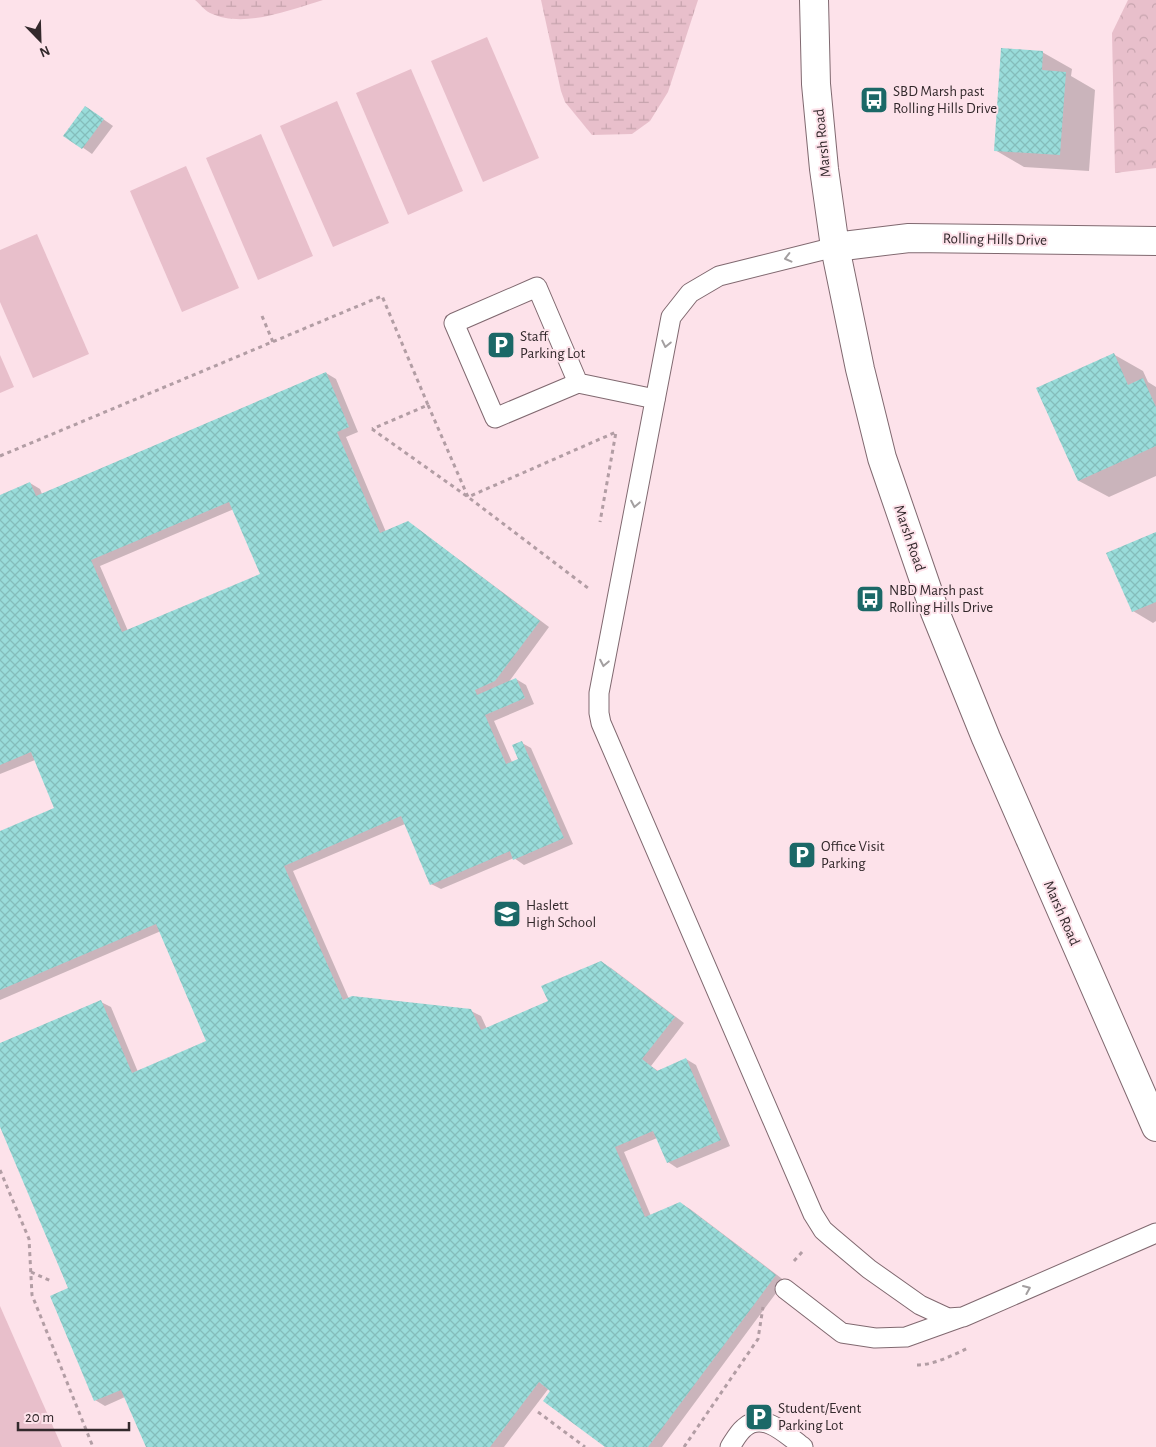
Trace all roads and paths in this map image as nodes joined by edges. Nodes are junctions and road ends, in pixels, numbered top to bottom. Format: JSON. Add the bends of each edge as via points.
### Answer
{"nodes":[{"id":1,"x":814,"y":0,"type":"edge"},
{"id":2,"x":1156,"y":241,"type":"edge"},
{"id":3,"x":835,"y":247,"type":"junction"},
{"id":4,"x":262,"y":316,"type":"dead end"},
{"id":5,"x":273,"y":342,"type":"junction"},
{"id":6,"x":578,"y":383,"type":"junction"},
{"id":7,"x":655,"y":399,"type":"junction"},
{"id":8,"x":428,"y":405,"type":"junction"},
{"id":9,"x":372,"y":428,"type":"dead end"},
{"id":10,"x":0,"y":456,"type":"edge"},
{"id":11,"x":598,"y":529,"type":"dead end"},
{"id":12,"x":1156,"y":1127,"type":"edge"},
{"id":13,"x":0,"y":1170,"type":"edge"},
{"id":14,"x":1156,"y":1233,"type":"edge"},
{"id":15,"x":803,"y":1250,"type":"dead end"},
{"id":16,"x":792,"y":1265,"type":"dead end"},
{"id":17,"x":31,"y":1272,"type":"junction"},
{"id":18,"x":51,"y":1281,"type":"dead end"},
{"id":19,"x":785,"y":1289,"type":"dead end"},
{"id":20,"x":764,"y":1300,"type":"dead end"},
{"id":21,"x":963,"y":1317,"type":"junction"},
{"id":22,"x":538,"y":1412,"type":"dead end"},
{"id":23,"x":93,"y":1447,"type":"edge"},
{"id":24,"x":585,"y":1447,"type":"edge"},
{"id":25,"x":684,"y":1447,"type":"edge"},
{"id":26,"x":730,"y":1447,"type":"edge"},
{"id":27,"x":803,"y":1447,"type":"edge"}],
"edges":[{"from":1,"to":3,"type":"main road","name":"Marsh Road","via":[[816,84]]},
{"from":2,"to":3,"type":"main road","name":"Rolling Hills Drive","via":[[909,238]]},
{"from":3,"to":7,"type":"lane","one_way":true,"via":[[719,276],[690,293],[672,317]]},
{"from":3,"to":12,"type":"main road","name":"Marsh Road","via":[[882,458],[935,612],[986,738]]},
{"from":4,"to":5,"type":"path"},
{"from":5,"to":8,"type":"path","via":[[382,296]]},
{"from":5,"to":10,"type":"path"},
{"from":6,"to":6,"type":"lane","via":[[537,287],[454,323],[495,418]]},
{"from":6,"to":7,"type":"lane"},
{"from":7,"to":21,"type":"lane","one_way":true,"via":[[599,693],[601,723],[813,1214],[823,1230],[869,1269],[920,1304],[948,1318]]},
{"from":8,"to":9,"type":"path"},
{"from":8,"to":11,"type":"path","via":[[468,497],[616,432]]},
{"from":13,"to":17,"type":"path","via":[[29,1239]]},
{"from":21,"to":14,"type":"lane","one_way":true},
{"from":15,"to":16,"type":"path"},
{"from":17,"to":18,"type":"path"},
{"from":17,"to":23,"type":"path","via":[[32,1295]]},
{"from":19,"to":21,"type":"lane","via":[[842,1333],[906,1338]]},
{"from":20,"to":25,"type":"path","via":[[758,1339]]},
{"from":22,"to":24,"type":"path"},
{"from":26,"to":27,"type":"lane","via":[[744,1428],[756,1422],[773,1425]]}]}
